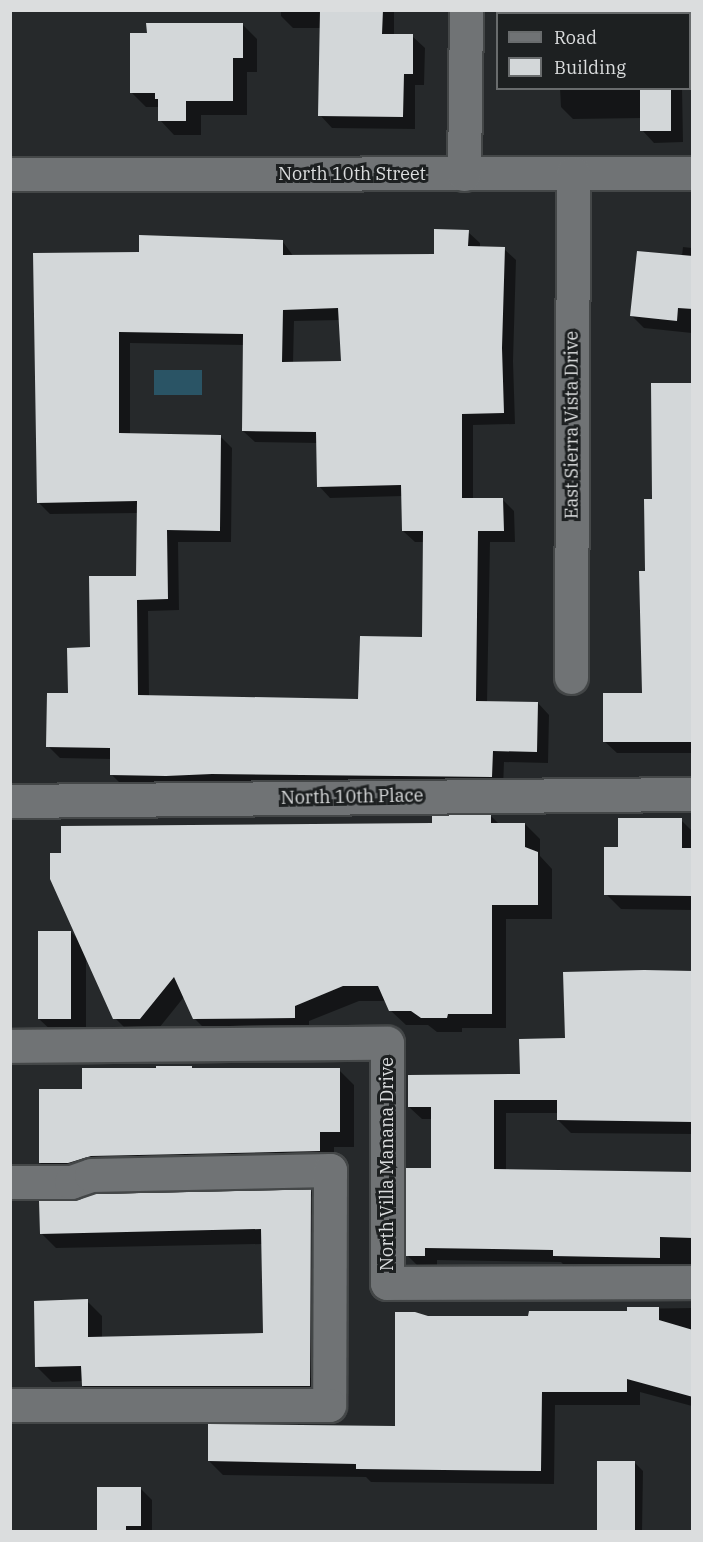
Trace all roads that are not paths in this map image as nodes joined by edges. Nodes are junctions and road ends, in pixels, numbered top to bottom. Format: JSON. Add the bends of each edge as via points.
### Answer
{"nodes":[{"id":1,"x":466,"y":10,"type":"edge"},
{"id":2,"x":573,"y":173,"type":"junction"},
{"id":3,"x":693,"y":173,"type":"edge"},
{"id":4,"x":10,"y":174,"type":"edge"},
{"id":5,"x":464,"y":174,"type":"junction"},
{"id":6,"x":571,"y":677,"type":"dead end"},
{"id":7,"x":693,"y":794,"type":"edge"},
{"id":8,"x":10,"y":801,"type":"edge"},
{"id":9,"x":10,"y":1046,"type":"edge"},
{"id":10,"x":10,"y":1182,"type":"edge"},
{"id":11,"x":693,"y":1282,"type":"edge"},
{"id":12,"x":10,"y":1405,"type":"edge"}],
"edges":[{"from":1,"to":5,"type":"street"},
{"from":2,"to":3,"type":"street","name":"North 10th Street"},
{"from":2,"to":5,"type":"street","name":"North 10th Street"},
{"from":2,"to":6,"type":"street","name":"East Sierra Vista Drive"},
{"from":4,"to":5,"type":"street","name":"North 10th Street"},
{"from":7,"to":8,"type":"street","name":"North 10th Place"},
{"from":9,"to":11,"type":"street","name":"North Villa Manana Drive","via":[[387,1043],[387,1283]]},
{"from":10,"to":12,"type":"street","via":[[71,1182],[91,1175],[330,1170],[329,1405]]}]}
